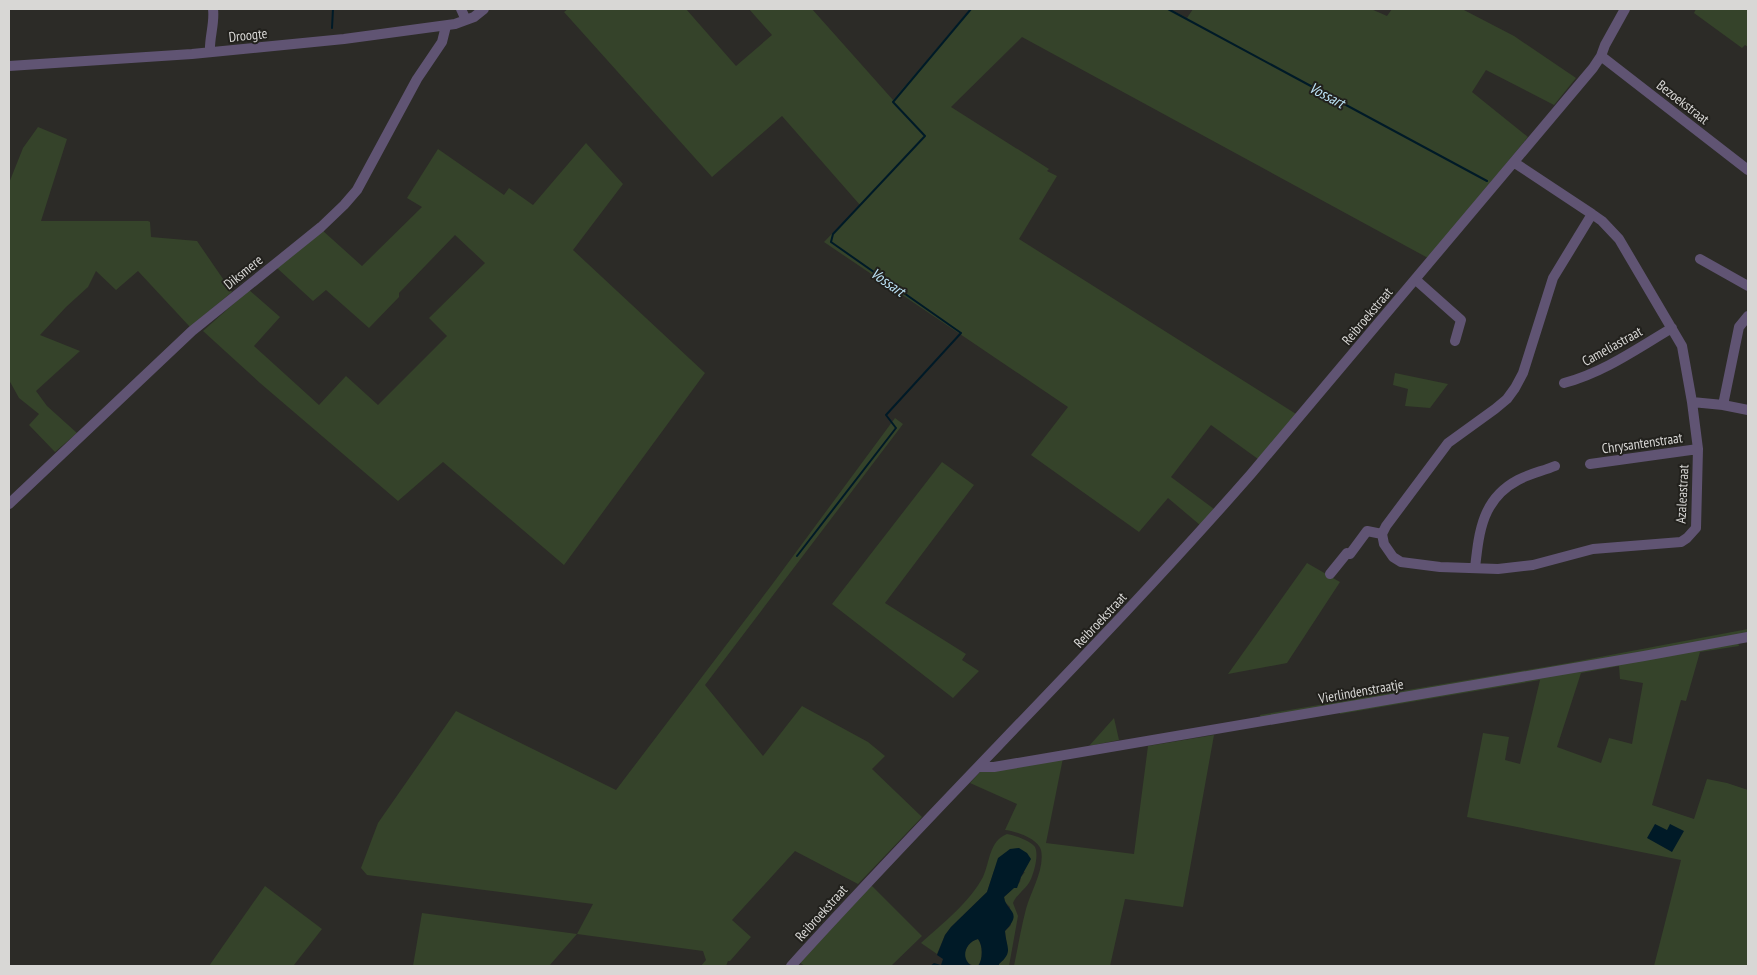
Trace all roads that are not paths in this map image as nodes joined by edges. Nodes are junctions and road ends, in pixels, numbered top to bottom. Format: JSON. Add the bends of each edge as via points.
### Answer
{"nodes":[{"id":1,"x":213,"y":9,"type":"edge"},
{"id":2,"x":461,"y":9,"type":"edge"},
{"id":3,"x":484,"y":9,"type":"edge"},
{"id":4,"x":1625,"y":9,"type":"edge"},
{"id":5,"x":466,"y":20,"type":"junction"},
{"id":6,"x":446,"y":26,"type":"junction"},
{"id":7,"x":210,"y":52,"type":"junction"},
{"id":8,"x":1601,"y":56,"type":"junction"},
{"id":9,"x":9,"y":66,"type":"edge"},
{"id":10,"x":1515,"y":163,"type":"junction"},
{"id":11,"x":1748,"y":170,"type":"edge"},
{"id":12,"x":1592,"y":214,"type":"junction"},
{"id":13,"x":1700,"y":259,"type":"dead end"},
{"id":14,"x":1416,"y":280,"type":"junction"},
{"id":15,"x":1748,"y":286,"type":"edge"},
{"id":16,"x":1748,"y":316,"type":"edge"},
{"id":17,"x":1672,"y":328,"type":"junction"},
{"id":18,"x":1455,"y":341,"type":"dead end"},
{"id":19,"x":1564,"y":383,"type":"dead end"},
{"id":20,"x":1692,"y":402,"type":"junction"},
{"id":21,"x":1723,"y":405,"type":"junction"},
{"id":22,"x":1748,"y":410,"type":"edge"},
{"id":23,"x":1698,"y":449,"type":"junction"},
{"id":24,"x":1590,"y":464,"type":"dead end"},
{"id":25,"x":1554,"y":466,"type":"dead end"},
{"id":26,"x":9,"y":504,"type":"edge"},
{"id":27,"x":1382,"y":534,"type":"junction"},
{"id":28,"x":1475,"y":568,"type":"junction"},
{"id":29,"x":1330,"y":574,"type":"dead end"},
{"id":30,"x":1748,"y":637,"type":"edge"},
{"id":31,"x":978,"y":768,"type":"junction"},
{"id":32,"x":791,"y":966,"type":"edge"}],
"edges":[{"from":1,"to":7,"type":"street"},
{"from":2,"to":5,"type":"street"},
{"from":3,"to":5,"type":"street","name":"Droogte"},
{"from":4,"to":8,"type":"street","name":"Reibroekstraat"},
{"from":5,"to":6,"type":"street","name":"Droogte"},
{"from":6,"to":7,"type":"street","name":"Droogte"},
{"from":6,"to":26,"type":"street","name":"Diksmere","via":[[442,42],[417,79],[348,200],[321,227],[192,331]]},
{"from":7,"to":9,"type":"street","name":"Droogte"},
{"from":8,"to":10,"type":"street","name":"Reibroekstraat"},
{"from":8,"to":11,"type":"street","name":"Bezoekstraat"},
{"from":10,"to":12,"type":"street","name":"Azaleastraat"},
{"from":10,"to":14,"type":"street","name":"Reibroekstraat"},
{"from":12,"to":17,"type":"street","name":"Azaleastraat","via":[[1620,239]]},
{"from":12,"to":27,"type":"street","via":[[1553,278],[1523,373],[1515,388],[1495,410],[1448,443]]},
{"from":13,"to":15,"type":"street"},
{"from":14,"to":18,"type":"street","via":[[1462,320]]},
{"from":14,"to":31,"type":"street","name":"Reibroekstraat","via":[[1196,537]]},
{"from":16,"to":21,"type":"street","via":[[1739,327]]},
{"from":17,"to":19,"type":"street","name":"Cameliastraat","via":[[1600,370]]},
{"from":17,"to":20,"type":"street","name":"Azaleastraat","via":[[1682,346]]},
{"from":20,"to":21,"type":"street"},
{"from":20,"to":23,"type":"street","name":"Azaleastraat"},
{"from":21,"to":22,"type":"street"},
{"from":23,"to":24,"type":"street","name":"Chrysantenstraat"},
{"from":23,"to":28,"type":"street","name":"Azaleastraat","via":[[1697,522],[1692,533],[1681,542],[1593,549],[1533,565]]},
{"from":25,"to":28,"type":"street","via":[[1517,481],[1492,503],[1479,532]]},
{"from":27,"to":28,"type":"street","name":"Azaleastraat","via":[[1387,551],[1401,562]]},
{"from":27,"to":29,"type":"street","via":[[1367,531]]},
{"from":30,"to":31,"type":"street","name":"Vierlindenstraatje","via":[[994,768]]},
{"from":31,"to":32,"type":"street","name":"Reibroekstraat"}]}
